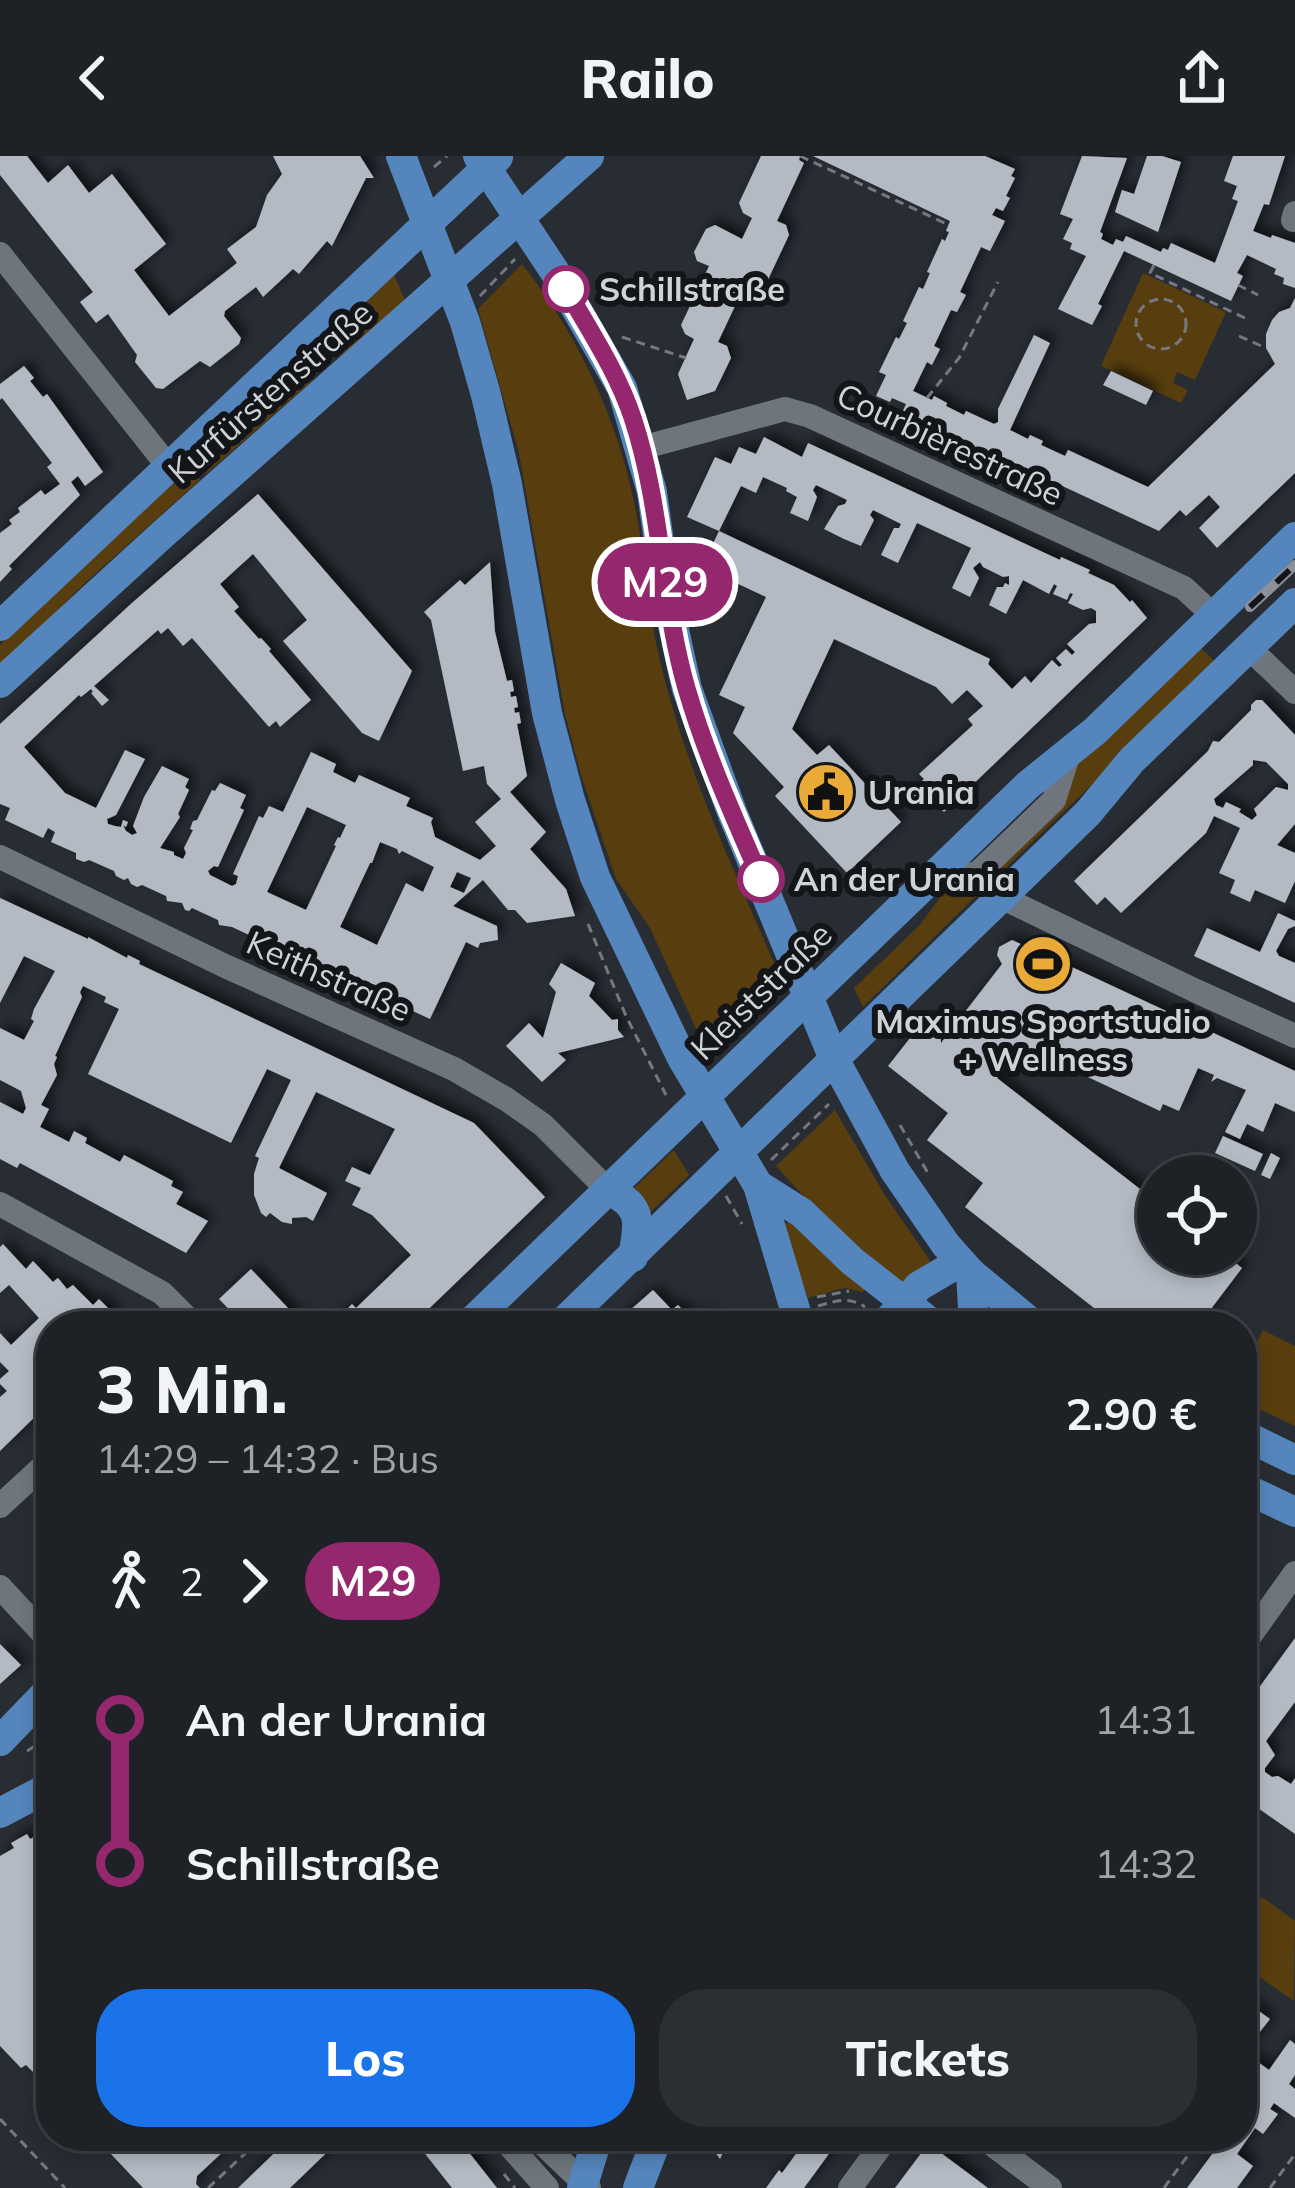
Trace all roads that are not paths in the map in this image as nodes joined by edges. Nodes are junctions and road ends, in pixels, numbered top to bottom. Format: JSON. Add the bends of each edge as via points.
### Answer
{"nodes":[{"id":1,"x":589,"y":156,"type":"edge"},
{"id":2,"x":488,"y":160,"type":"edge"},
{"id":3,"x":414,"y":164,"type":"edge"},
{"id":4,"x":520,"y":219,"type":"junction"},
{"id":5,"x":428,"y":222,"type":"junction"},
{"id":6,"x":0,"y":254,"type":"edge"},
{"id":7,"x":450,"y":281,"type":"junction"},
{"id":8,"x":304,"y":338,"type":"junction"},
{"id":9,"x":338,"y":378,"type":"junction"},
{"id":10,"x":641,"y":448,"type":"junction"},
{"id":11,"x":168,"y":466,"type":"junction"},
{"id":12,"x":1295,"y":538,"type":"edge"},
{"id":13,"x":1295,"y":603,"type":"edge"},
{"id":14,"x":1214,"y":616,"type":"junction"},
{"id":15,"x":0,"y":626,"type":"edge"},
{"id":16,"x":1249,"y":648,"type":"junction"},
{"id":17,"x":0,"y":683,"type":"edge"},
{"id":18,"x":1295,"y":692,"type":"edge"},
{"id":19,"x":1069,"y":753,"type":"junction"},
{"id":20,"x":0,"y":857,"type":"edge"},
{"id":21,"x":978,"y":873,"type":"junction"},
{"id":22,"x":926,"y":883,"type":"junction"},
{"id":23,"x":1001,"y":897,"type":"junction"},
{"id":24,"x":808,"y":996,"type":"junction"},
{"id":25,"x":1295,"y":1036,"type":"edge"},
{"id":26,"x":834,"y":1058,"type":"junction"},
{"id":27,"x":704,"y":1096,"type":"junction"},
{"id":28,"x":737,"y":1153,"type":"junction"},
{"id":29,"x":764,"y":1173,"type":"junction"},
{"id":30,"x":608,"y":1190,"type":"junction"},
{"id":31,"x":0,"y":1204,"type":"edge"},
{"id":32,"x":633,"y":1257,"type":"junction"},
{"id":33,"x":966,"y":1268,"type":"junction"},
{"id":34,"x":179,"y":1311,"type":"edge"},
{"id":35,"x":483,"y":1311,"type":"edge"},
{"id":36,"x":575,"y":1311,"type":"edge"},
{"id":37,"x":806,"y":1311,"type":"edge"},
{"id":38,"x":885,"y":1311,"type":"edge"},
{"id":39,"x":890,"y":1311,"type":"edge"},
{"id":40,"x":972,"y":1311,"type":"edge"},
{"id":41,"x":1017,"y":1311,"type":"edge"},
{"id":42,"x":1257,"y":1441,"type":"edge"},
{"id":43,"x":1295,"y":1460,"type":"edge"},
{"id":44,"x":36,"y":1473,"type":"edge"},
{"id":45,"x":1257,"y":1494,"type":"edge"},
{"id":46,"x":0,"y":1507,"type":"edge"},
{"id":47,"x":1295,"y":1512,"type":"edge"},
{"id":48,"x":1295,"y":1573,"type":"edge"},
{"id":49,"x":0,"y":1587,"type":"edge"},
{"id":50,"x":36,"y":1626,"type":"edge"},
{"id":51,"x":1257,"y":1626,"type":"edge"},
{"id":52,"x":36,"y":1704,"type":"edge"},
{"id":53,"x":0,"y":1741,"type":"edge"},
{"id":54,"x":36,"y":1794,"type":"edge"},
{"id":55,"x":0,"y":1814,"type":"edge"},
{"id":56,"x":514,"y":2151,"type":"edge"},
{"id":57,"x":550,"y":2151,"type":"edge"},
{"id":58,"x":594,"y":2151,"type":"edge"},
{"id":59,"x":652,"y":2151,"type":"edge"},
{"id":60,"x":877,"y":2151,"type":"edge"},
{"id":61,"x":1001,"y":2151,"type":"edge"},
{"id":62,"x":585,"y":2186,"type":"edge"},
{"id":63,"x":547,"y":2188,"type":"edge"},
{"id":64,"x":638,"y":2188,"type":"edge"},
{"id":65,"x":850,"y":2188,"type":"edge"},
{"id":66,"x":1050,"y":2188,"type":"edge"}],
"edges":[{"from":1,"to":4,"type":"main road","name":"Kurfürstenstraße"},
{"from":2,"to":4,"type":"main road"},
{"from":2,"to":5,"type":"main road","name":"Kurfürstenstraße"},
{"from":3,"to":5,"type":"main road"},
{"from":4,"to":7,"type":"main road","name":"Kurfürstenstraße"},
{"from":4,"to":10,"type":"main road","via":[[622,388]]},
{"from":5,"to":7,"type":"main road"},
{"from":5,"to":8,"type":"main road","name":"Kurfürstenstraße"},
{"from":6,"to":11,"type":"street"},
{"from":7,"to":9,"type":"main road","name":"Kurfürstenstraße"},
{"from":7,"to":27,"type":"main road","via":[[486,394],[570,800],[596,877]]},
{"from":8,"to":9,"type":"main road"},
{"from":8,"to":11,"type":"main road","name":"Kurfürstenstraße"},
{"from":9,"to":17,"type":"main road","name":"Kurfürstenstraße"},
{"from":10,"to":14,"type":"street","name":"Courbièrestraße","via":[[785,410],[825,420],[1184,588]]},
{"from":10,"to":24,"type":"main road","via":[[687,689]]},
{"from":11,"to":15,"type":"main road","name":"Kurfürstenstraße"},
{"from":12,"to":14,"type":"main road","name":"Kleiststraße"},
{"from":13,"to":16,"type":"main road"},
{"from":14,"to":16,"type":"main road"},
{"from":14,"to":19,"type":"main road","name":"Kleiststraße"},
{"from":16,"to":18,"type":"street"},
{"from":16,"to":23,"type":"main road"},
{"from":19,"to":21,"type":"street","via":[[1054,800]]},
{"from":19,"to":22,"type":"main road","name":"Kleiststraße"},
{"from":20,"to":30,"type":"street","name":"Keithstraße","via":[[454,1070],[543,1125]]},
{"from":21,"to":22,"type":"street"},
{"from":21,"to":23,"type":"street"},
{"from":22,"to":24,"type":"main road","name":"Kleiststraße"},
{"from":23,"to":25,"type":"street"},
{"from":23,"to":26,"type":"main road"},
{"from":24,"to":26,"type":"main road"},
{"from":24,"to":27,"type":"main road","name":"Kleiststraße"},
{"from":26,"to":28,"type":"main road"},
{"from":26,"to":33,"type":"main road","via":[[896,1171]]},
{"from":27,"to":28,"type":"main road"},
{"from":27,"to":30,"type":"main road","name":"Kleiststraße"},
{"from":28,"to":29,"type":"main road"},
{"from":28,"to":32,"type":"main road"},
{"from":29,"to":37,"type":"main road"},
{"from":29,"to":38,"type":"main road","via":[[852,1261]]},
{"from":30,"to":32,"type":"main road","via":[[638,1218]]},
{"from":30,"to":35,"type":"main road","name":"Kleiststraße"},
{"from":31,"to":34,"type":"street","via":[[162,1293]]},
{"from":32,"to":36,"type":"main road"},
{"from":33,"to":39,"type":"main road","via":[[919,1286]]},
{"from":33,"to":40,"type":"main road"},
{"from":33,"to":41,"type":"main road"},
{"from":42,"to":43,"type":"main road"},
{"from":44,"to":46,"type":"street"},
{"from":45,"to":47,"type":"main road"},
{"from":48,"to":51,"type":"street"},
{"from":49,"to":50,"type":"street"},
{"from":52,"to":53,"type":"main road"},
{"from":54,"to":55,"type":"main road"},
{"from":56,"to":63,"type":"street"},
{"from":57,"to":62,"type":"street"},
{"from":58,"to":62,"type":"main road"},
{"from":59,"to":64,"type":"main road"},
{"from":60,"to":65,"type":"street"},
{"from":61,"to":66,"type":"street"}]}
